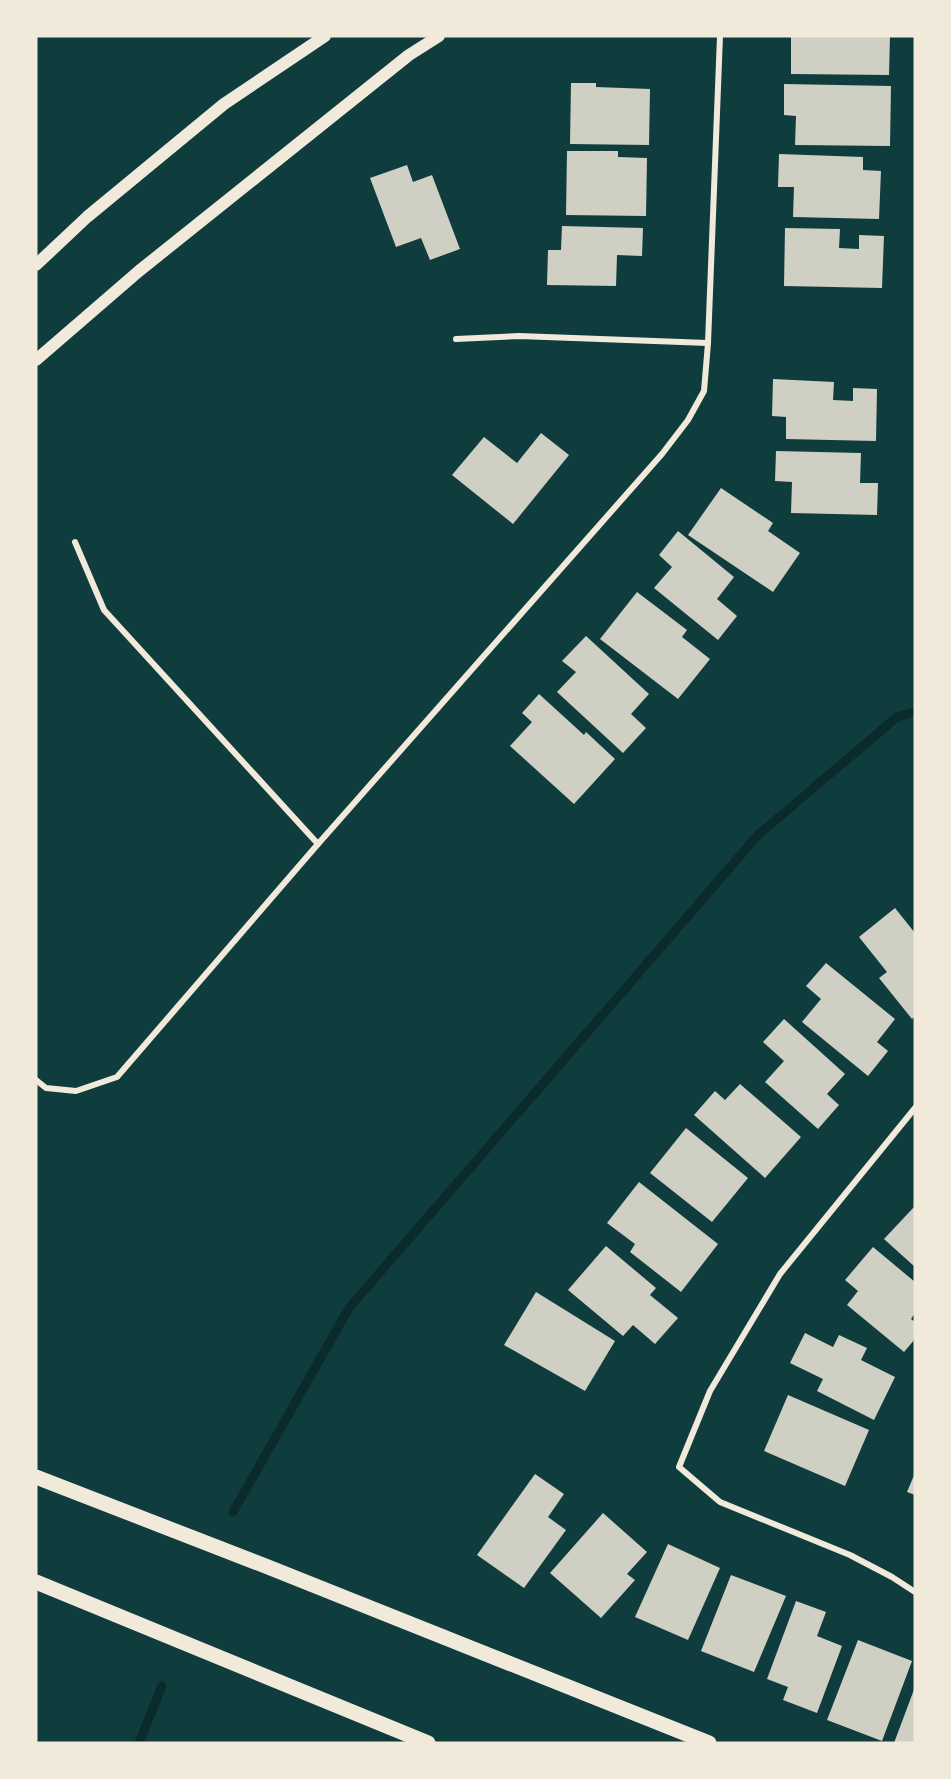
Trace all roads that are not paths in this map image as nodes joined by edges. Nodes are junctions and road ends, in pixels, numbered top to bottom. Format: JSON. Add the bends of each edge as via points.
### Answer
{"nodes":[{"id":1,"x":325,"y":36,"type":"edge"},
{"id":2,"x":439,"y":36,"type":"edge"},
{"id":3,"x":720,"y":36,"type":"edge"},
{"id":4,"x":36,"y":266,"type":"edge"},
{"id":5,"x":456,"y":339,"type":"dead end"},
{"id":6,"x":708,"y":343,"type":"junction"},
{"id":7,"x":36,"y":360,"type":"edge"},
{"id":8,"x":75,"y":542,"type":"dead end"},
{"id":9,"x":318,"y":844,"type":"junction"},
{"id":10,"x":36,"y":1080,"type":"edge"},
{"id":11,"x":915,"y":1108,"type":"edge"},
{"id":12,"x":36,"y":1477,"type":"edge"},
{"id":13,"x":36,"y":1582,"type":"edge"},
{"id":14,"x":915,"y":1592,"type":"edge"},
{"id":15,"x":428,"y":1743,"type":"edge"},
{"id":16,"x":709,"y":1743,"type":"edge"}],
"edges":[{"from":1,"to":4,"type":"main road","via":[[224,104],[87,217]]},
{"from":2,"to":7,"type":"main road","via":[[409,55],[139,271]]},
{"from":3,"to":6,"type":"street"},
{"from":5,"to":6,"type":"street","via":[[519,336]]},
{"from":6,"to":9,"type":"street","via":[[704,391],[662,454]]},
{"from":8,"to":9,"type":"street","via":[[104,610]]},
{"from":9,"to":10,"type":"street","via":[[117,1077],[76,1091],[46,1088]]},
{"from":11,"to":14,"type":"street","via":[[780,1274],[710,1391],[679,1467],[720,1502],[850,1555]]},
{"from":12,"to":16,"type":"main road"},
{"from":13,"to":15,"type":"main road"}]}
